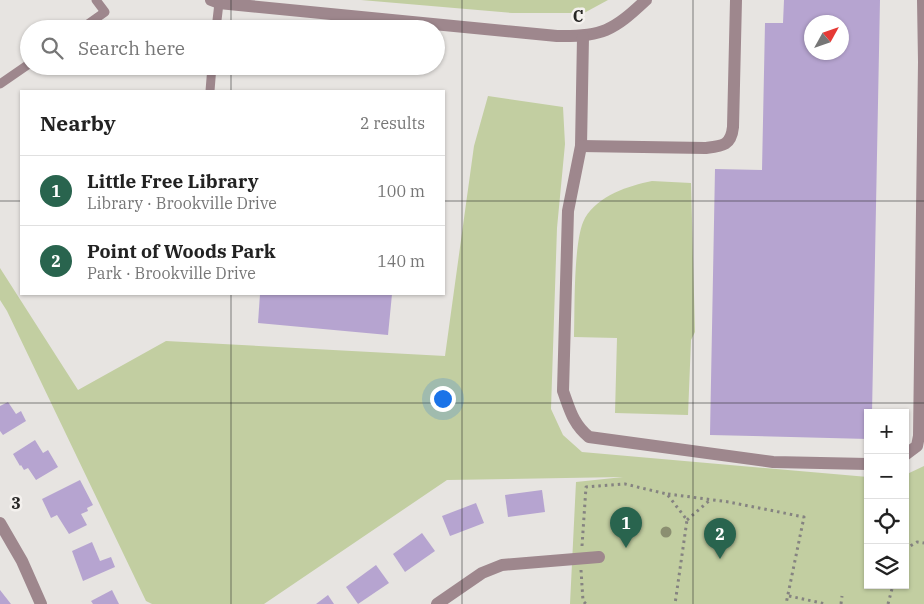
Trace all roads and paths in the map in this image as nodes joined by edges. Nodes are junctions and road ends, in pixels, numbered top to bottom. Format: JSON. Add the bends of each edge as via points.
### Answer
{"nodes":[{"id":1,"x":96,"y":0,"type":"edge"},
{"id":2,"x":646,"y":0,"type":"edge"},
{"id":3,"x":736,"y":0,"type":"edge"},
{"id":4,"x":922,"y":0,"type":"edge"},
{"id":5,"x":215,"y":1,"type":"edge"},
{"id":6,"x":94,"y":20,"type":"edge"},
{"id":7,"x":216,"y":20,"type":"edge"},
{"id":8,"x":400,"y":20,"type":"edge"},
{"id":9,"x":445,"y":25,"type":"edge"},
{"id":10,"x":583,"y":37,"type":"junction"},
{"id":11,"x":20,"y":70,"type":"edge"},
{"id":12,"x":211,"y":75,"type":"edge"},
{"id":13,"x":0,"y":84,"type":"edge"},
{"id":14,"x":210,"y":90,"type":"edge"},
{"id":15,"x":581,"y":146,"type":"junction"},
{"id":16,"x":906,"y":454,"type":"edge"},
{"id":17,"x":864,"y":464,"type":"edge"},
{"id":18,"x":667,"y":494,"type":"junction"},
{"id":19,"x":710,"y":500,"type":"junction"},
{"id":20,"x":687,"y":520,"type":"junction"},
{"id":21,"x":0,"y":523,"type":"edge"},
{"id":22,"x":924,"y":543,"type":"edge"},
{"id":23,"x":909,"y":547,"type":"edge"},
{"id":24,"x":599,"y":557,"type":"dead end"},
{"id":25,"x":581,"y":559,"type":"junction"},
{"id":26,"x":892,"y":589,"type":"edge"},
{"id":27,"x":789,"y":596,"type":"junction"},
{"id":28,"x":842,"y":596,"type":"dead end"},
{"id":29,"x":41,"y":604,"type":"edge"},
{"id":30,"x":437,"y":604,"type":"edge"},
{"id":31,"x":586,"y":604,"type":"edge"},
{"id":32,"x":675,"y":604,"type":"edge"},
{"id":33,"x":786,"y":604,"type":"edge"},
{"id":34,"x":826,"y":604,"type":"edge"},
{"id":35,"x":841,"y":604,"type":"edge"},
{"id":36,"x":888,"y":604,"type":"edge"}],
"edges":[{"from":1,"to":6,"type":"lane","via":[[105,12]]},
{"from":2,"to":10,"type":"street","via":[[606,31]]},
{"from":3,"to":15,"type":"street","via":[[733,127],[729,142],[705,148]]},
{"from":4,"to":16,"type":"street","via":[[919,436],[917,446]]},
{"from":5,"to":7,"type":"lane"},
{"from":5,"to":8,"type":"street"},
{"from":9,"to":10,"type":"street"},
{"from":10,"to":15,"type":"street"},
{"from":11,"to":13,"type":"lane"},
{"from":12,"to":14,"type":"lane"},
{"from":15,"to":17,"type":"street","via":[[568,211],[564,391],[579,429],[589,437],[773,462]]},
{"from":18,"to":19,"type":"path"},
{"from":18,"to":20,"type":"path"},
{"from":18,"to":25,"type":"path","via":[[625,484],[586,487]]},
{"from":19,"to":20,"type":"path"},
{"from":19,"to":27,"type":"path","via":[[804,516]]},
{"from":20,"to":32,"type":"path"},
{"from":21,"to":29,"type":"street"},
{"from":22,"to":23,"type":"path","via":[[917,542]]},
{"from":24,"to":25,"type":"street"},
{"from":25,"to":30,"type":"street","via":[[502,565],[482,573]]},
{"from":25,"to":31,"type":"path","via":[[583,600]]},
{"from":26,"to":36,"type":"path"},
{"from":27,"to":33,"type":"path"},
{"from":27,"to":34,"type":"path"},
{"from":28,"to":35,"type":"path"}]}
